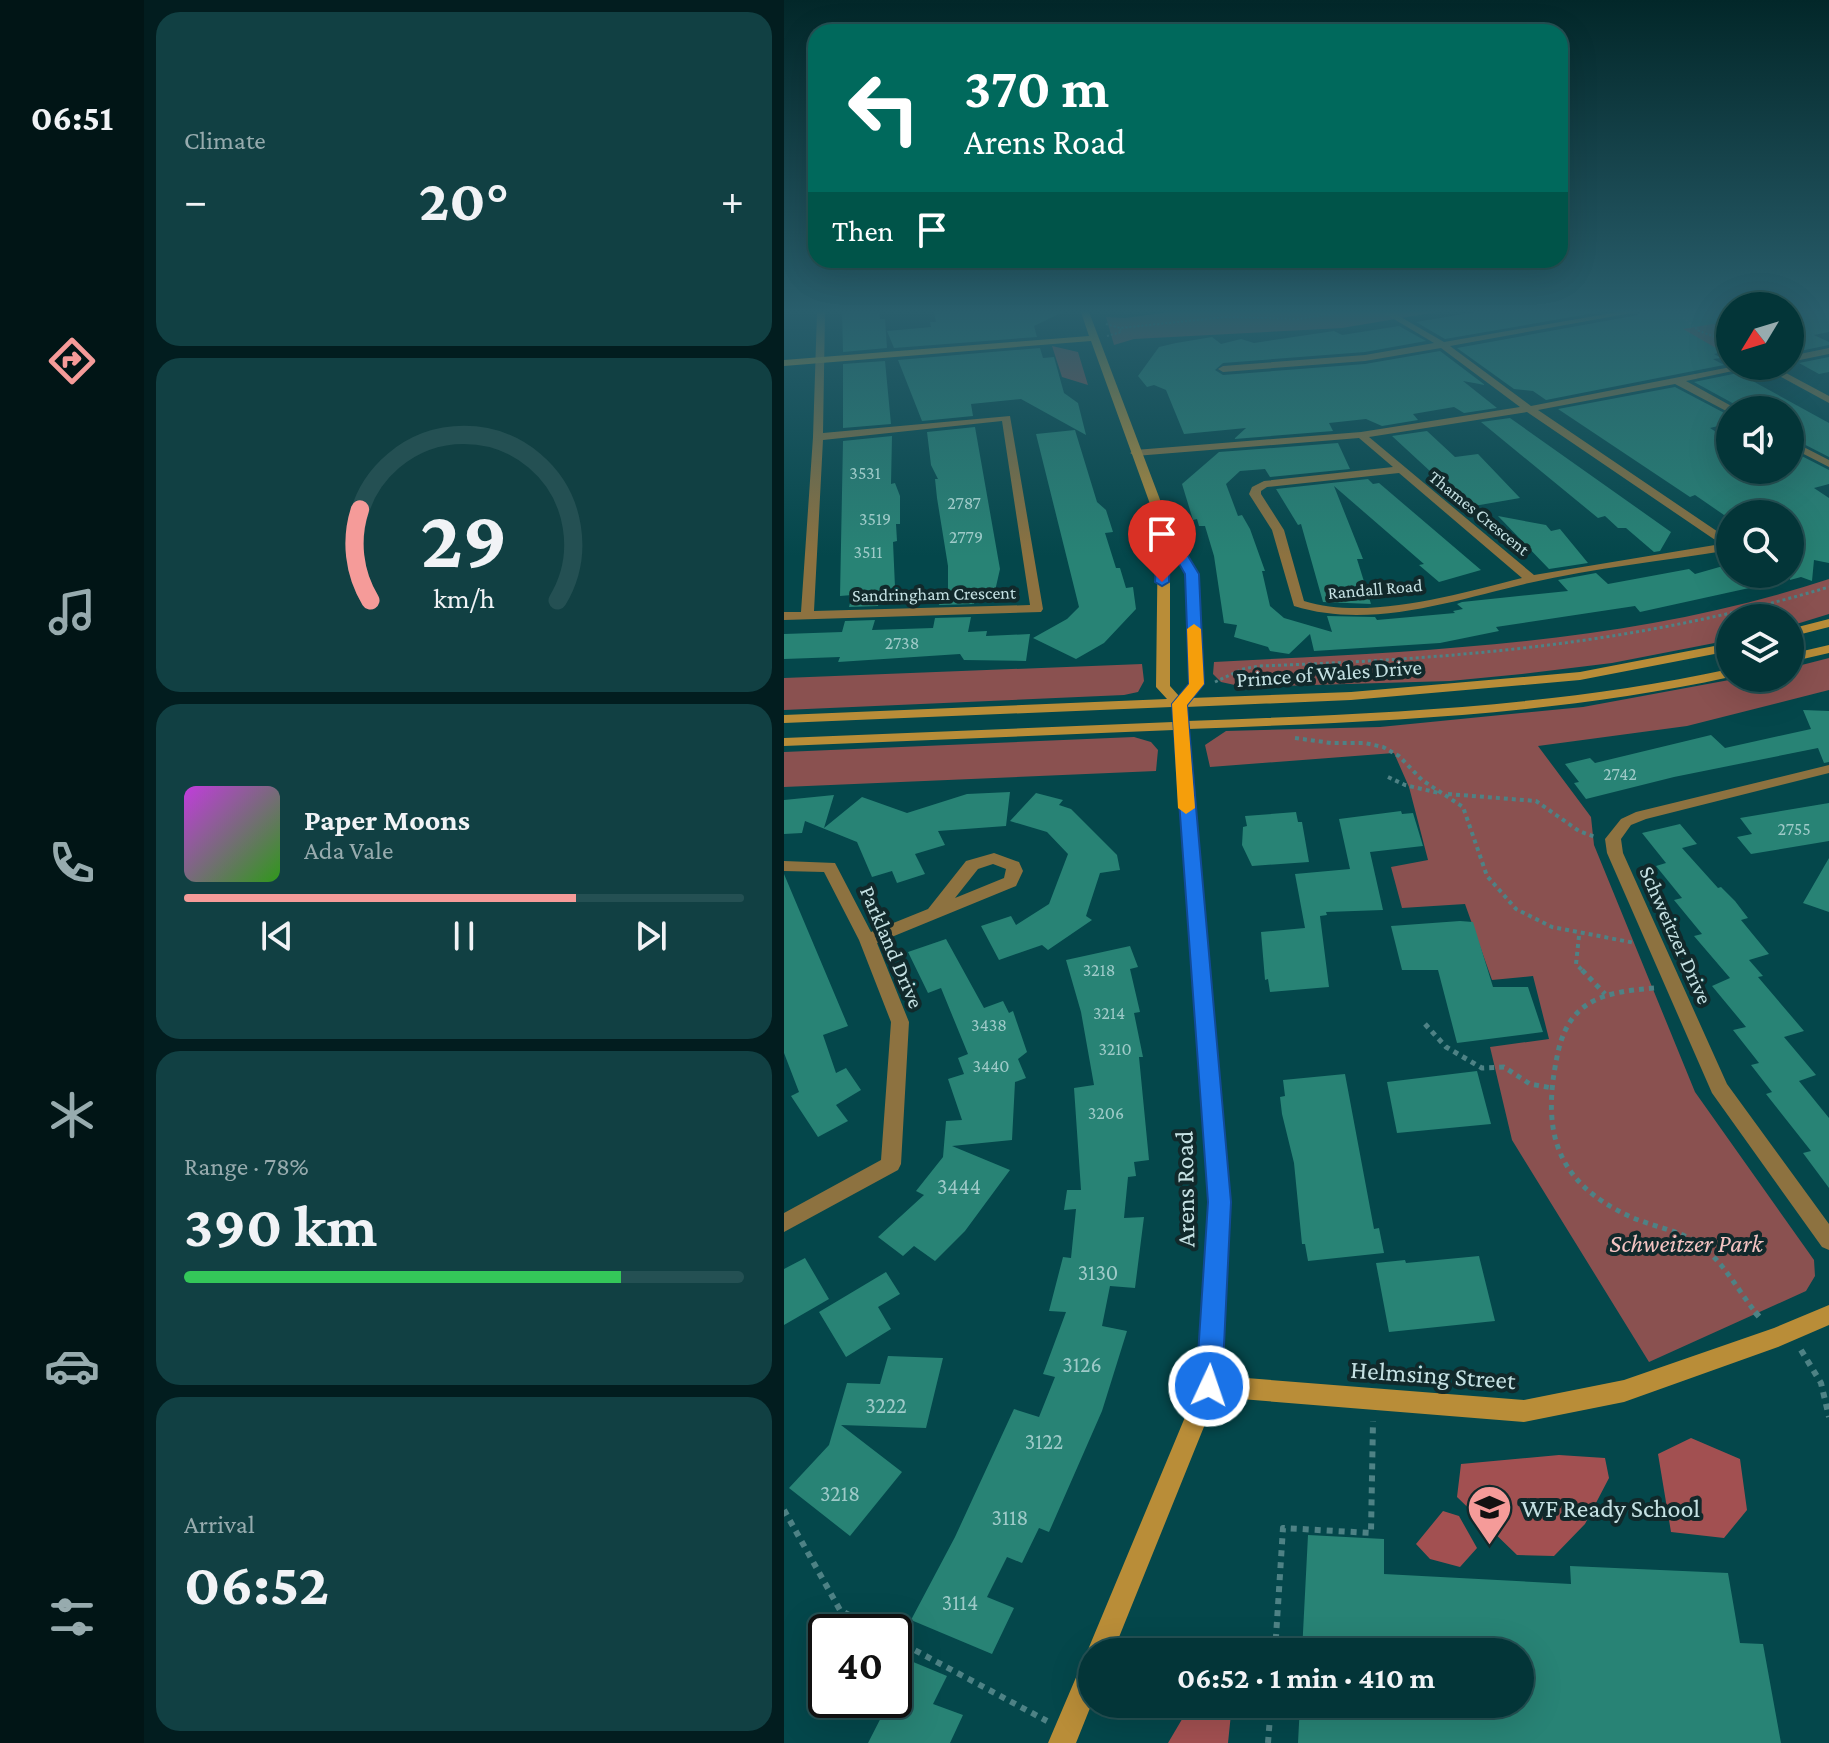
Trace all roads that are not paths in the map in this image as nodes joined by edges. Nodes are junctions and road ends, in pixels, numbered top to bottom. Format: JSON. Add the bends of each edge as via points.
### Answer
{"nodes":[{"id":1,"x":819,"y":393,"type":"edge"},
{"id":2,"x":1113,"y":393,"type":"edge"},
{"id":3,"x":1508,"y":393,"type":"edge"},
{"id":4,"x":1612,"y":393,"type":"edge"},
{"id":5,"x":1529,"y":409,"type":"junction"},
{"id":6,"x":1361,"y":435,"type":"junction"},
{"id":7,"x":818,"y":437,"type":"junction"},
{"id":8,"x":1804,"y":451,"type":"edge"},
{"id":9,"x":1135,"y":453,"type":"junction"},
{"id":10,"x":1829,"y":464,"type":"edge"},
{"id":11,"x":1398,"y":470,"type":"junction"},
{"id":12,"x":1164,"y":526,"type":"junction"},
{"id":13,"x":1716,"y":536,"type":"edge"},
{"id":14,"x":1716,"y":547,"type":"edge"},
{"id":15,"x":1531,"y":579,"type":"junction"},
{"id":16,"x":807,"y":615,"type":"junction"},
{"id":17,"x":784,"y":616,"type":"edge"},
{"id":18,"x":1829,"y":623,"type":"edge"},
{"id":19,"x":1804,"y":629,"type":"edge"},
{"id":20,"x":1829,"y":649,"type":"edge"},
{"id":21,"x":1716,"y":650,"type":"edge"},
{"id":22,"x":1804,"y":655,"type":"edge"},
{"id":23,"x":1716,"y":676,"type":"edge"},
{"id":24,"x":1179,"y":704,"type":"junction"},
{"id":25,"x":784,"y":719,"type":"edge"},
{"id":26,"x":1180,"y":726,"type":"junction"},
{"id":27,"x":784,"y":742,"type":"edge"},
{"id":28,"x":1829,"y":769,"type":"edge"},
{"id":29,"x":784,"y":866,"type":"edge"},
{"id":30,"x":934,"y":913,"type":"junction"},
{"id":31,"x":867,"y":940,"type":"junction"},
{"id":32,"x":784,"y":1223,"type":"edge"},
{"id":33,"x":1829,"y":1241,"type":"edge"},
{"id":34,"x":1829,"y":1315,"type":"edge"},
{"id":35,"x":1209,"y":1386,"type":"junction"},
{"id":36,"x":1106,"y":1638,"type":"edge"},
{"id":37,"x":1078,"y":1704,"type":"edge"},
{"id":38,"x":1064,"y":1737,"type":"edge"}],
"edges":[{"from":1,"to":7,"type":"street"},
{"from":2,"to":9,"type":"street","name":"Arens Road"},
{"from":3,"to":5,"type":"street","name":"Thames Crescent"},
{"from":4,"to":5,"type":"street"},
{"from":5,"to":6,"type":"street"},
{"from":5,"to":13,"type":"street","name":"Thames Crescent"},
{"from":6,"to":9,"type":"street"},
{"from":6,"to":11,"type":"street","name":"Thames Crescent"},
{"from":7,"to":16,"type":"street"},
{"from":7,"to":16,"type":"street","name":"Sandringham Crescent","via":[[1006,418],[1037,609]]},
{"from":8,"to":10,"type":"street"},
{"from":9,"to":12,"type":"street","name":"Arens Road"},
{"from":11,"to":15,"type":"street","name":"Thames Crescent"},
{"from":11,"to":15,"type":"street","name":"Randall Road","via":[[1256,489],[1278,530],[1298,603],[1324,613],[1438,602]]},
{"from":12,"to":24,"type":"street","name":"Arens Road","via":[[1163,687]]},
{"from":12,"to":24,"type":"street","name":"Arens Road","via":[[1192,574],[1196,684]]},
{"from":14,"to":15,"type":"street","name":"Thames Crescent"},
{"from":16,"to":17,"type":"street","name":"Sandringham Crescent"},
{"from":18,"to":19,"type":"street"},
{"from":20,"to":22,"type":"street"},
{"from":21,"to":24,"type":"street","name":"Prince of Wales Drive","via":[[1580,676],[1351,696]]},
{"from":23,"to":26,"type":"street","name":"Prince of Wales Drive","via":[[1480,710]]},
{"from":24,"to":25,"type":"street","name":"Prince of Wales Drive"},
{"from":24,"to":26,"type":"street","name":"Arens Road"},
{"from":26,"to":27,"type":"street","name":"Prince of Wales Drive"},
{"from":26,"to":35,"type":"street","name":"Arens Road","via":[[1219,1202]]},
{"from":28,"to":33,"type":"street","name":"Schweitzer Drive","via":[[1641,815],[1626,822],[1613,839],[1719,1088]]},
{"from":29,"to":31,"type":"street","name":"Parkland Drive","via":[[829,867]]},
{"from":30,"to":30,"type":"street","via":[[1004,887],[1013,877],[1013,866],[994,858],[972,865]]},
{"from":30,"to":31,"type":"street"},
{"from":31,"to":32,"type":"street","name":"Parkland Drive","via":[[900,1022],[891,1164]]},
{"from":34,"to":35,"type":"street","name":"Helmsing Street","via":[[1624,1391],[1524,1411]]},
{"from":35,"to":36,"type":"street","name":"Arens Road"},
{"from":37,"to":38,"type":"street"}]}
